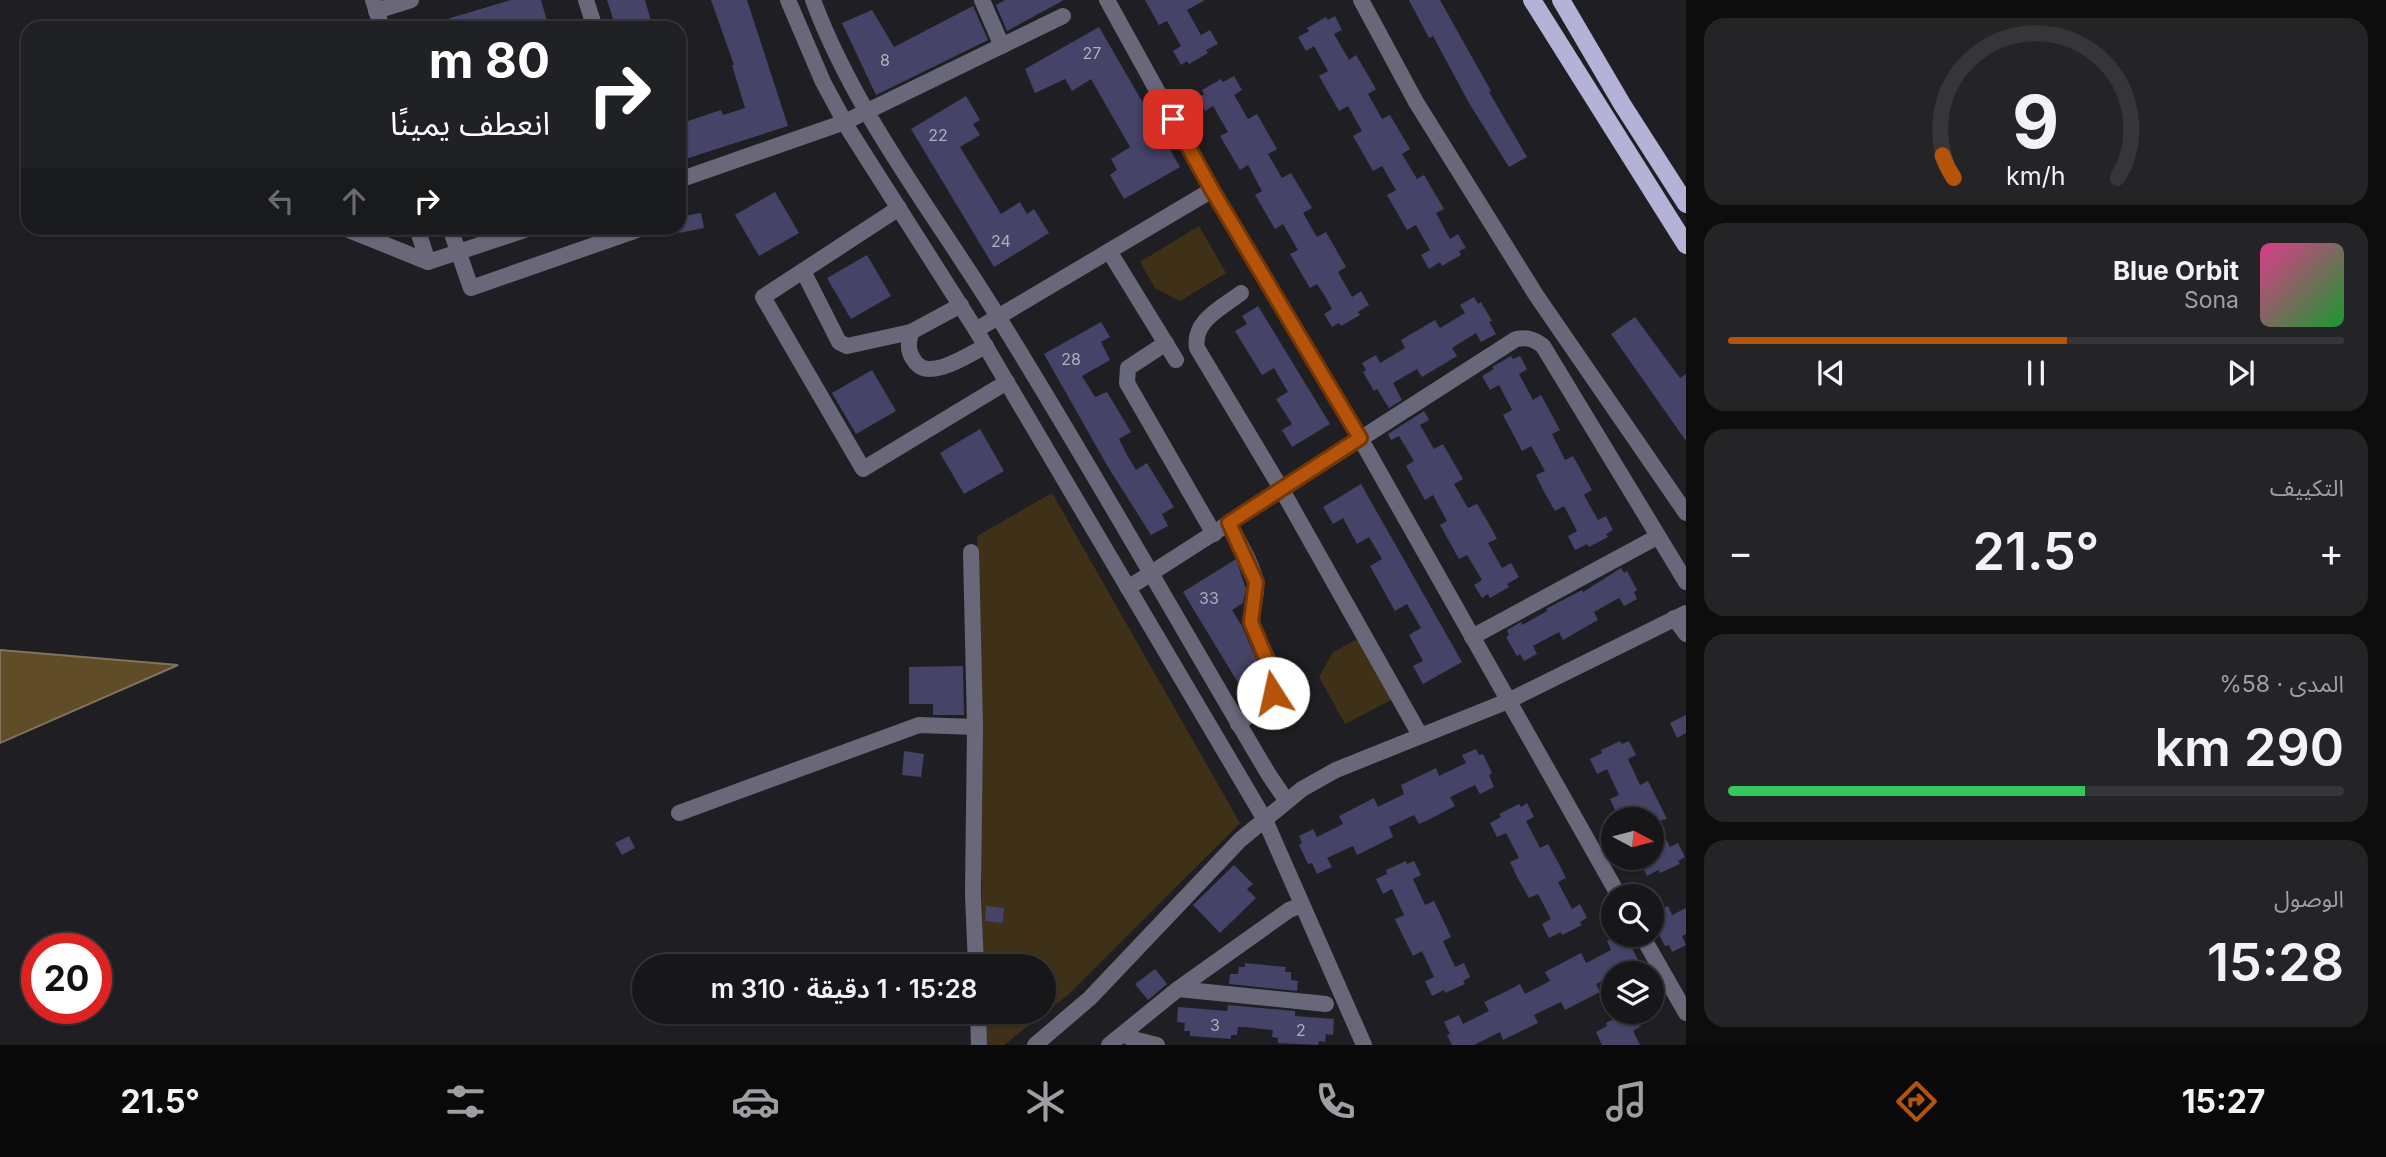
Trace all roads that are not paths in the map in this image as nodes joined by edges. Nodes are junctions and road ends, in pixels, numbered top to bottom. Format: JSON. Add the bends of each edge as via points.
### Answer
{"nodes":[{"id":1,"x":411,"y":0,"type":"edge"},
{"id":2,"x":586,"y":0,"type":"edge"},
{"id":3,"x":788,"y":0,"type":"edge"},
{"id":4,"x":982,"y":0,"type":"edge"},
{"id":5,"x":1107,"y":0,"type":"edge"},
{"id":6,"x":1361,"y":0,"type":"edge"},
{"id":7,"x":1532,"y":0,"type":"edge"},
{"id":8,"x":1561,"y":0,"type":"edge"},
{"id":9,"x":819,"y":2,"type":"edge"},
{"id":10,"x":374,"y":5,"type":"edge"},
{"id":11,"x":1063,"y":16,"type":"dead end"},
{"id":12,"x":593,"y":21,"type":"edge"},
{"id":13,"x":1002,"y":46,"type":"junction"},
{"id":14,"x":867,"y":111,"type":"junction"},
{"id":15,"x":845,"y":122,"type":"junction"},
{"id":16,"x":686,"y":178,"type":"edge"},
{"id":17,"x":1212,"y":190,"type":"junction"},
{"id":18,"x":1686,"y":204,"type":"edge"},
{"id":19,"x":899,"y":208,"type":"junction"},
{"id":20,"x":362,"y":235,"type":"edge"},
{"id":21,"x":419,"y":235,"type":"edge"},
{"id":22,"x":453,"y":235,"type":"edge"},
{"id":23,"x":508,"y":235,"type":"edge"},
{"id":24,"x":623,"y":235,"type":"edge"},
{"id":25,"x":1686,"y":245,"type":"edge"},
{"id":26,"x":458,"y":250,"type":"junction"},
{"id":27,"x":1108,"y":251,"type":"junction"},
{"id":28,"x":428,"y":261,"type":"junction"},
{"id":29,"x":803,"y":271,"type":"junction"},
{"id":30,"x":1241,"y":293,"type":"dead end"},
{"id":31,"x":961,"y":305,"type":"junction"},
{"id":32,"x":998,"y":316,"type":"junction"},
{"id":33,"x":976,"y":330,"type":"junction"},
{"id":34,"x":911,"y":332,"type":"junction"},
{"id":35,"x":1166,"y":343,"type":"junction"},
{"id":36,"x":986,"y":346,"type":"junction"},
{"id":37,"x":1176,"y":360,"type":"dead end"},
{"id":38,"x":1007,"y":382,"type":"junction"},
{"id":39,"x":1360,"y":438,"type":"junction"},
{"id":40,"x":1282,"y":490,"type":"junction"},
{"id":41,"x":1686,"y":513,"type":"edge"},
{"id":42,"x":1229,"y":523,"type":"junction"},
{"id":43,"x":1214,"y":534,"type":"junction"},
{"id":44,"x":1657,"y":537,"type":"junction"},
{"id":45,"x":971,"y":552,"type":"dead end"},
{"id":46,"x":1150,"y":575,"type":"junction"},
{"id":47,"x":1686,"y":582,"type":"edge"},
{"id":48,"x":1128,"y":588,"type":"junction"},
{"id":49,"x":1680,"y":615,"type":"edge"},
{"id":50,"x":1686,"y":634,"type":"edge"},
{"id":51,"x":1472,"y":637,"type":"junction"},
{"id":52,"x":1508,"y":701,"type":"junction"},
{"id":53,"x":1238,"y":724,"type":"junction"},
{"id":54,"x":975,"y":727,"type":"junction"},
{"id":55,"x":1420,"y":735,"type":"junction"},
{"id":56,"x":1286,"y":800,"type":"junction"},
{"id":57,"x":679,"y":813,"type":"dead end"},
{"id":58,"x":1265,"y":820,"type":"junction"},
{"id":59,"x":1612,"y":884,"type":"edge"},
{"id":60,"x":1302,"y":905,"type":"junction"},
{"id":61,"x":1648,"y":947,"type":"edge"},
{"id":62,"x":975,"y":954,"type":"edge"},
{"id":63,"x":1178,"y":989,"type":"junction"},
{"id":64,"x":1326,"y":1004,"type":"dead end"},
{"id":65,"x":1686,"y":1013,"type":"edge"},
{"id":66,"x":978,"y":1024,"type":"edge"},
{"id":67,"x":1123,"y":1034,"type":"junction"},
{"id":68,"x":979,"y":1045,"type":"edge"},
{"id":69,"x":1035,"y":1045,"type":"edge"},
{"id":70,"x":1109,"y":1045,"type":"edge"},
{"id":71,"x":1157,"y":1045,"type":"edge"},
{"id":72,"x":1364,"y":1045,"type":"edge"}],
"edges":[{"from":1,"to":10,"type":"street"},
{"from":2,"to":12,"type":"street"},
{"from":3,"to":15,"type":"street"},
{"from":4,"to":13,"type":"street"},
{"from":5,"to":17,"type":"street"},
{"from":6,"to":41,"type":"street","via":[[1416,102],[1536,295]]},
{"from":7,"to":25,"type":"main road"},
{"from":8,"to":18,"type":"main road"},
{"from":9,"to":14,"type":"street","via":[[844,70]]},
{"from":11,"to":13,"type":"street"},
{"from":13,"to":14,"type":"street"},
{"from":14,"to":15,"type":"street"},
{"from":14,"to":32,"type":"street"},
{"from":15,"to":16,"type":"street"},
{"from":15,"to":19,"type":"street"},
{"from":17,"to":27,"type":"street"},
{"from":17,"to":39,"type":"street"},
{"from":19,"to":29,"type":"street"},
{"from":19,"to":31,"type":"street"},
{"from":20,"to":28,"type":"street"},
{"from":21,"to":28,"type":"street"},
{"from":22,"to":26,"type":"street"},
{"from":23,"to":26,"type":"street"},
{"from":24,"to":26,"type":"street","via":[[471,288]]},
{"from":26,"to":28,"type":"street"},
{"from":27,"to":32,"type":"street"},
{"from":27,"to":35,"type":"street"},
{"from":29,"to":34,"type":"street","via":[[839,342],[847,346]]},
{"from":29,"to":38,"type":"street","via":[[763,297],[863,469]]},
{"from":30,"to":40,"type":"street","via":[[1203,323],[1197,332],[1197,348]]},
{"from":31,"to":33,"type":"street"},
{"from":31,"to":34,"type":"street"},
{"from":32,"to":33,"type":"street"},
{"from":32,"to":46,"type":"street"},
{"from":33,"to":36,"type":"street"},
{"from":34,"to":36,"type":"street","via":[[907,346],[911,356],[918,366],[931,370]]},
{"from":35,"to":37,"type":"street"},
{"from":35,"to":43,"type":"street","via":[[1128,368],[1127,383]]},
{"from":36,"to":38,"type":"street"},
{"from":38,"to":48,"type":"street"},
{"from":39,"to":40,"type":"street"},
{"from":39,"to":44,"type":"street","via":[[1516,339],[1530,338],[1543,346]]},
{"from":39,"to":51,"type":"street"},
{"from":40,"to":42,"type":"street"},
{"from":40,"to":55,"type":"street"},
{"from":42,"to":43,"type":"street"},
{"from":42,"to":53,"type":"street","via":[[1255,578],[1251,622],[1275,680],[1270,699]]},
{"from":43,"to":46,"type":"street"},
{"from":44,"to":47,"type":"street"},
{"from":44,"to":51,"type":"street"},
{"from":45,"to":54,"type":"street"},
{"from":46,"to":48,"type":"street"},
{"from":46,"to":53,"type":"street"},
{"from":48,"to":58,"type":"street"},
{"from":49,"to":50,"type":"street"},
{"from":49,"to":52,"type":"street"},
{"from":51,"to":52,"type":"street"},
{"from":52,"to":55,"type":"street"},
{"from":52,"to":59,"type":"street"},
{"from":53,"to":56,"type":"street"},
{"from":54,"to":57,"type":"street","via":[[919,725]]},
{"from":54,"to":62,"type":"street"},
{"from":55,"to":56,"type":"street","via":[[1336,770]]},
{"from":56,"to":58,"type":"street"},
{"from":58,"to":60,"type":"street"},
{"from":58,"to":69,"type":"street","via":[[1240,840],[1090,998]]},
{"from":60,"to":63,"type":"street"},
{"from":60,"to":72,"type":"street"},
{"from":61,"to":65,"type":"street"},
{"from":63,"to":64,"type":"street"},
{"from":63,"to":67,"type":"street"},
{"from":66,"to":68,"type":"street"},
{"from":67,"to":70,"type":"street"},
{"from":67,"to":71,"type":"street"}]}
